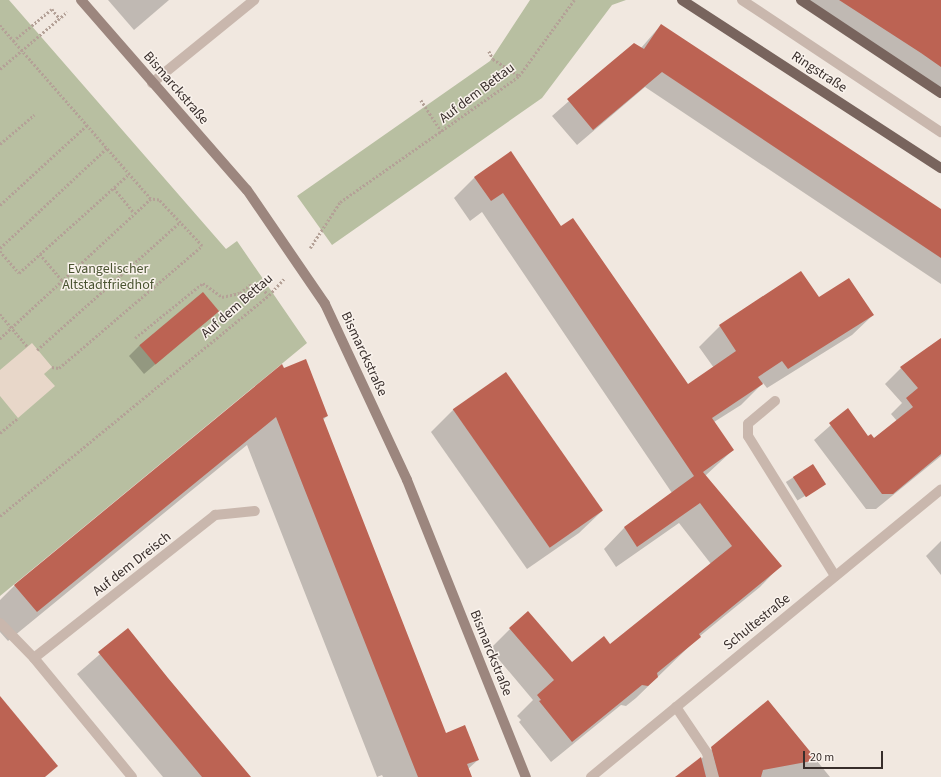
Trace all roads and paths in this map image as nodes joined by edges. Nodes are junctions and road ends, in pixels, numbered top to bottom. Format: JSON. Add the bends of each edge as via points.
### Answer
{"nodes":[{"id":1,"x":82,"y":0,"type":"edge"},
{"id":2,"x":254,"y":0,"type":"edge"},
{"id":3,"x":574,"y":0,"type":"edge"},
{"id":4,"x":682,"y":0,"type":"edge"},
{"id":5,"x":742,"y":0,"type":"edge"},
{"id":6,"x":801,"y":0,"type":"edge"},
{"id":7,"x":60,"y":18,"type":"junction"},
{"id":8,"x":0,"y":25,"type":"edge"},
{"id":9,"x":13,"y":41,"type":"junction"},
{"id":10,"x":21,"y":51,"type":"junction"},
{"id":11,"x":489,"y":52,"type":"dead end"},
{"id":12,"x":0,"y":68,"type":"edge"},
{"id":13,"x":519,"y":76,"type":"junction"},
{"id":14,"x":152,"y":83,"type":"junction"},
{"id":15,"x":941,"y":92,"type":"edge"},
{"id":16,"x":421,"y":100,"type":"dead end"},
{"id":17,"x":34,"y":115,"type":"dead end"},
{"id":18,"x":87,"y":125,"type":"junction"},
{"id":19,"x":442,"y":132,"type":"junction"},
{"id":20,"x":941,"y":132,"type":"edge"},
{"id":21,"x":0,"y":144,"type":"edge"},
{"id":22,"x":107,"y":148,"type":"junction"},
{"id":23,"x":941,"y":168,"type":"edge"},
{"id":24,"x":129,"y":174,"type":"junction"},
{"id":25,"x":114,"y":188,"type":"junction"},
{"id":26,"x":151,"y":199,"type":"junction"},
{"id":27,"x":0,"y":205,"type":"edge"},
{"id":28,"x":134,"y":214,"type":"junction"},
{"id":29,"x":180,"y":222,"type":"junction"},
{"id":30,"x":0,"y":248,"type":"edge"},
{"id":31,"x":0,"y":251,"type":"edge"},
{"id":32,"x":40,"y":254,"type":"junction"},
{"id":33,"x":299,"y":261,"type":"junction"},
{"id":34,"x":63,"y":281,"type":"junction"},
{"id":35,"x":269,"y":294,"type":"junction"},
{"id":36,"x":0,"y":314,"type":"edge"},
{"id":37,"x":12,"y":329,"type":"junction"},
{"id":38,"x":135,"y":338,"type":"dead end"},
{"id":39,"x":0,"y":339,"type":"edge"},
{"id":40,"x":28,"y":346,"type":"dead end"},
{"id":41,"x":38,"y":350,"type":"dead end"},
{"id":42,"x":52,"y":367,"type":"dead end"},
{"id":43,"x":775,"y":401,"type":"dead end"},
{"id":44,"x":18,"y":418,"type":"dead end"},
{"id":45,"x":0,"y":433,"type":"edge"},
{"id":46,"x":941,"y":490,"type":"edge"},
{"id":47,"x":255,"y":511,"type":"dead end"},
{"id":48,"x":0,"y":516,"type":"edge"},
{"id":49,"x":835,"y":576,"type":"junction"},
{"id":50,"x":0,"y":623,"type":"edge"},
{"id":51,"x":34,"y":658,"type":"junction"},
{"id":52,"x":676,"y":707,"type":"junction"},
{"id":53,"x":132,"y":777,"type":"edge"},
{"id":54,"x":526,"y":777,"type":"edge"},
{"id":55,"x":591,"y":777,"type":"edge"},
{"id":56,"x":713,"y":777,"type":"edge"}],
"edges":[{"from":1,"to":7,"type":"path"},
{"from":1,"to":14,"type":"street","name":"Bismarckstraße"},
{"from":2,"to":14,"type":"street"},
{"from":3,"to":13,"type":"path","name":"Auf dem Bettau"},
{"from":4,"to":23,"type":"main road","name":"Ringstraße"},
{"from":5,"to":20,"type":"street"},
{"from":6,"to":15,"type":"main road"},
{"from":7,"to":9,"type":"path","via":[[52,9]]},
{"from":7,"to":10,"type":"path"},
{"from":8,"to":9,"type":"path"},
{"from":9,"to":10,"type":"path"},
{"from":10,"to":12,"type":"path"},
{"from":10,"to":18,"type":"path"},
{"from":11,"to":13,"type":"path","via":[[493,58]]},
{"from":13,"to":19,"type":"path","name":"Auf dem Bettau"},
{"from":14,"to":33,"type":"street","name":"Bismarckstraße","via":[[247,190]]},
{"from":16,"to":19,"type":"path"},
{"from":17,"to":21,"type":"path"},
{"from":18,"to":22,"type":"path"},
{"from":18,"to":27,"type":"path"},
{"from":19,"to":33,"type":"path","name":"Auf dem Bettau","via":[[340,202]]},
{"from":22,"to":24,"type":"path"},
{"from":22,"to":30,"type":"path"},
{"from":24,"to":25,"type":"path"},
{"from":24,"to":26,"type":"path"},
{"from":25,"to":28,"type":"path"},
{"from":25,"to":32,"type":"path"},
{"from":26,"to":28,"type":"path"},
{"from":26,"to":29,"type":"path","via":[[159,200]]},
{"from":28,"to":34,"type":"path"},
{"from":29,"to":41,"type":"path"},
{"from":29,"to":42,"type":"path","via":[[202,246],[58,368]]},
{"from":31,"to":32,"type":"path","via":[[19,272]]},
{"from":32,"to":34,"type":"path"},
{"from":33,"to":35,"type":"path","name":"Auf dem Bettau"},
{"from":33,"to":54,"type":"street","name":"Bismarckstraße","via":[[340,332],[407,480]]},
{"from":34,"to":37,"type":"path"},
{"from":35,"to":38,"type":"path","via":[[259,286],[250,285],[240,293],[222,297],[203,283]]},
{"from":35,"to":48,"type":"path","name":"Auf dem Bettau"},
{"from":36,"to":37,"type":"path"},
{"from":37,"to":39,"type":"path"},
{"from":37,"to":40,"type":"path"},
{"from":43,"to":49,"type":"street","via":[[748,424],[748,436]]},
{"from":44,"to":45,"type":"path"},
{"from":46,"to":49,"type":"street","name":"Schultestraße"},
{"from":47,"to":51,"type":"street","name":"Auf dem Dreisch","via":[[216,515]]},
{"from":49,"to":52,"type":"street","name":"Schultestraße"},
{"from":50,"to":51,"type":"street"},
{"from":51,"to":53,"type":"street"},
{"from":52,"to":55,"type":"street","name":"Schultestraße"},
{"from":52,"to":56,"type":"street","via":[[707,753]]}]}
